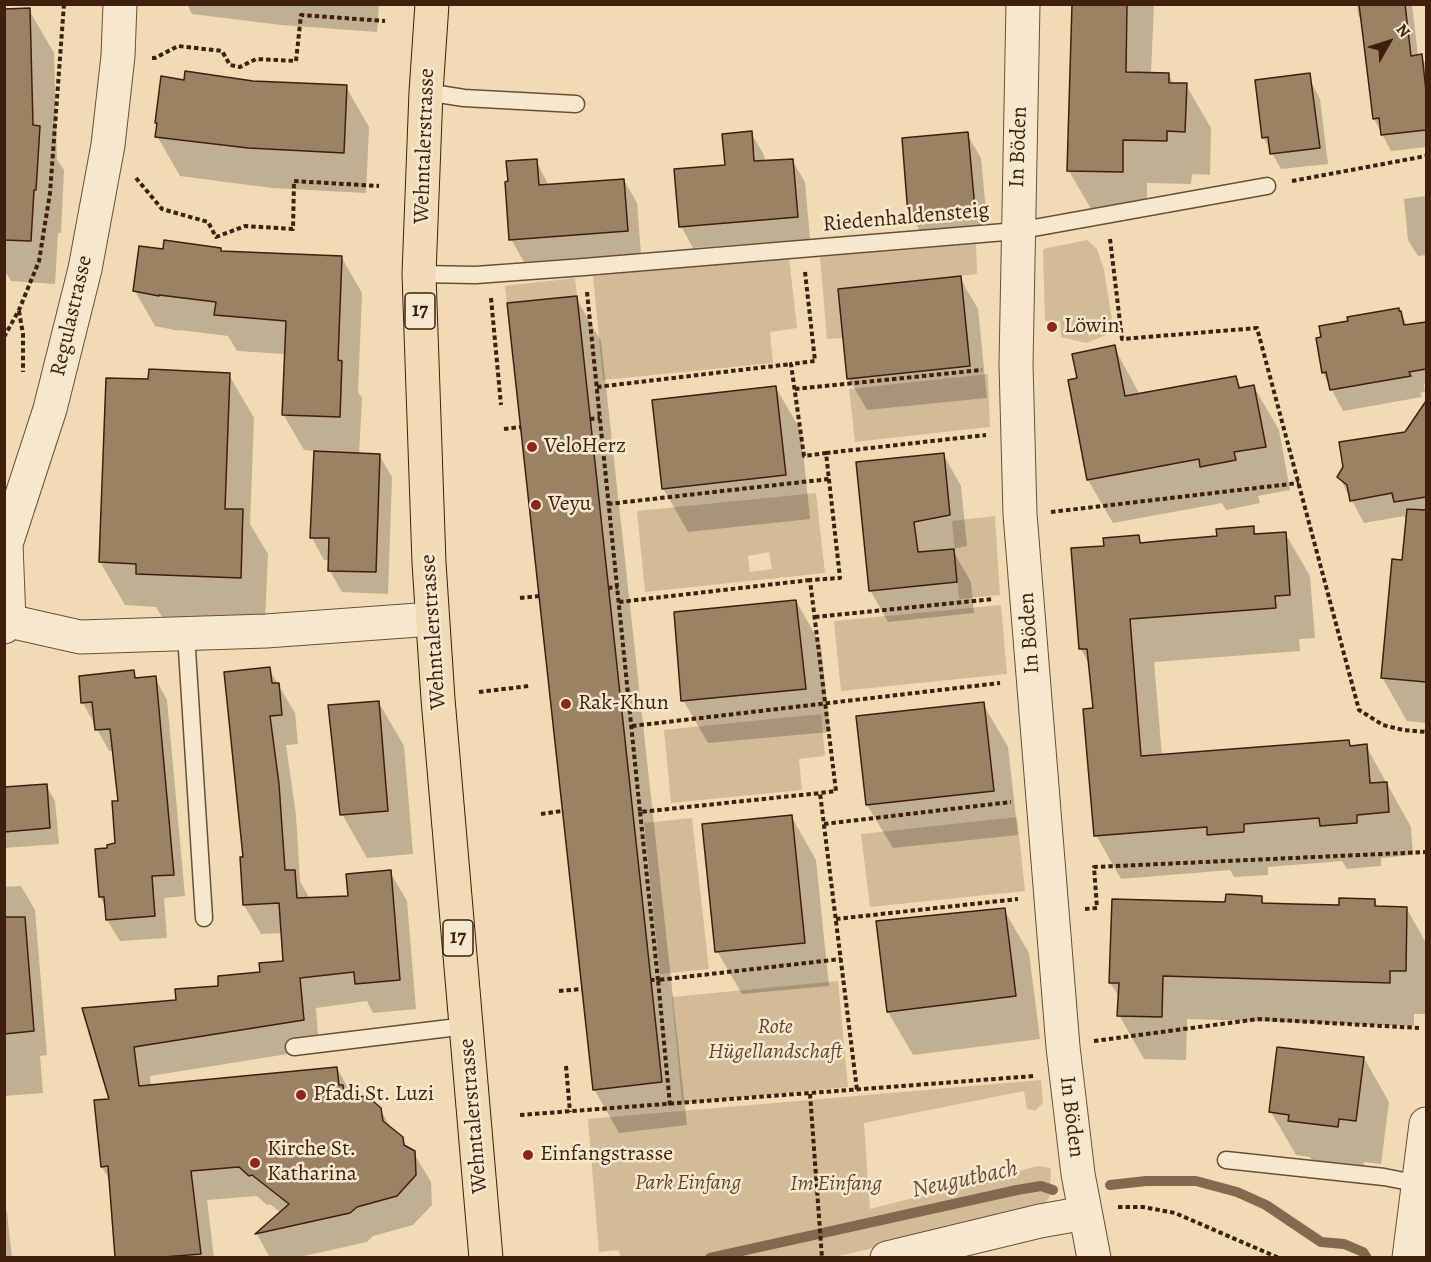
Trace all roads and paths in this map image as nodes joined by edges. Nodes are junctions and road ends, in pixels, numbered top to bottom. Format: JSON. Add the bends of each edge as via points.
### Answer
{"nodes":[{"id":1,"x":64,"y":4,"type":"edge"},
{"id":2,"x":120,"y":4,"type":"edge"},
{"id":3,"x":432,"y":4,"type":"edge"},
{"id":4,"x":1023,"y":4,"type":"edge"},
{"id":5,"x":385,"y":21,"type":"dead end"},
{"id":6,"x":118,"y":56,"type":"junction"},
{"id":7,"x":426,"y":92,"type":"junction"},
{"id":8,"x":576,"y":104,"type":"dead end"},
{"id":9,"x":108,"y":146,"type":"junction"},
{"id":10,"x":1426,"y":156,"type":"edge"},
{"id":11,"x":379,"y":186,"type":"dead end"},
{"id":12,"x":1267,"y":186,"type":"joint"},
{"id":13,"x":1107,"y":216,"type":"junction"},
{"id":14,"x":1017,"y":231,"type":"junction"},
{"id":15,"x":803,"y":249,"type":"junction"},
{"id":16,"x":584,"y":267,"type":"junction"},
{"id":17,"x":419,"y":274,"type":"junction"},
{"id":18,"x":489,"y":274,"type":"junction"},
{"id":19,"x":4,"y":337,"type":"edge"},
{"id":20,"x":791,"y":364,"type":"junction"},
{"id":21,"x":983,"y":370,"type":"dead end"},
{"id":22,"x":597,"y":387,"type":"junction"},
{"id":23,"x":795,"y":389,"type":"junction"},
{"id":24,"x":501,"y":405,"type":"dead end"},
{"id":25,"x":600,"y":418,"type":"junction"},
{"id":26,"x":590,"y":419,"type":"dead end"},
{"id":27,"x":521,"y":427,"type":"dead end"},
{"id":28,"x":504,"y":429,"type":"dead end"},
{"id":29,"x":995,"y":434,"type":"dead end"},
{"id":30,"x":826,"y":453,"type":"junction"},
{"id":31,"x":829,"y":478,"type":"junction"},
{"id":32,"x":1299,"y":483,"type":"junction"},
{"id":33,"x":608,"y":504,"type":"junction"},
{"id":34,"x":1048,"y":512,"type":"dead end"},
{"id":35,"x":810,"y":580,"type":"junction"},
{"id":36,"x":618,"y":587,"type":"junction"},
{"id":37,"x":608,"y":588,"type":"dead end"},
{"id":38,"x":539,"y":596,"type":"dead end"},
{"id":39,"x":520,"y":598,"type":"dead end"},
{"id":40,"x":993,"y":599,"type":"dead end"},
{"id":41,"x":619,"y":602,"type":"junction"},
{"id":42,"x":815,"y":617,"type":"junction"},
{"id":43,"x":432,"y":619,"type":"junction"},
{"id":44,"x":7,"y":624,"type":"edge"},
{"id":45,"x":186,"y":634,"type":"junction"},
{"id":46,"x":1001,"y":683,"type":"dead end"},
{"id":47,"x":529,"y":686,"type":"dead end"},
{"id":48,"x":479,"y":692,"type":"dead end"},
{"id":49,"x":826,"y":702,"type":"junction"},
{"id":50,"x":632,"y":726,"type":"junction"},
{"id":51,"x":1426,"y":732,"type":"edge"},
{"id":52,"x":820,"y":793,"type":"junction"},
{"id":53,"x":639,"y":802,"type":"junction"},
{"id":54,"x":1004,"y":802,"type":"dead end"},
{"id":55,"x":632,"y":803,"type":"dead end"},
{"id":56,"x":562,"y":811,"type":"dead end"},
{"id":57,"x":640,"y":812,"type":"junction"},
{"id":58,"x":541,"y":814,"type":"dead end"},
{"id":59,"x":824,"y":824,"type":"junction"},
{"id":60,"x":1426,"y":852,"type":"edge"},
{"id":61,"x":1019,"y":899,"type":"dead end"},
{"id":62,"x":1075,"y":909,"type":"dead end"},
{"id":63,"x":204,"y":918,"type":"dead end"},
{"id":64,"x":836,"y":918,"type":"junction"},
{"id":65,"x":841,"y":959,"type":"junction"},
{"id":66,"x":651,"y":980,"type":"dead end"},
{"id":67,"x":658,"y":980,"type":"junction"},
{"id":68,"x":582,"y":988,"type":"dead end"},
{"id":69,"x":559,"y":992,"type":"dead end"},
{"id":70,"x":466,"y":1026,"type":"junction"},
{"id":71,"x":1419,"y":1028,"type":"dead end"},
{"id":72,"x":1085,"y":1042,"type":"dead end"},
{"id":73,"x":294,"y":1047,"type":"dead end"},
{"id":74,"x":566,"y":1066,"type":"dead end"},
{"id":75,"x":1044,"y":1075,"type":"dead end"},
{"id":76,"x":857,"y":1090,"type":"junction"},
{"id":77,"x":810,"y":1094,"type":"junction"},
{"id":78,"x":670,"y":1105,"type":"junction"},
{"id":79,"x":570,"y":1112,"type":"junction"},
{"id":80,"x":520,"y":1115,"type":"dead end"},
{"id":81,"x":1426,"y":1124,"type":"edge"},
{"id":82,"x":1226,"y":1160,"type":"dead end"},
{"id":83,"x":1420,"y":1184,"type":"junction"},
{"id":84,"x":1100,"y":1210,"type":"junction"},
{"id":85,"x":928,"y":1253,"type":"edge"},
{"id":86,"x":486,"y":1257,"type":"edge"},
{"id":87,"x":822,"y":1257,"type":"edge"},
{"id":88,"x":887,"y":1257,"type":"edge"},
{"id":89,"x":1094,"y":1257,"type":"edge"},
{"id":90,"x":1279,"y":1257,"type":"edge"},
{"id":91,"x":1409,"y":1257,"type":"edge"}],
"edges":[{"from":1,"to":19,"type":"path","via":[[50,193],[39,261]]},
{"from":2,"to":6,"type":"street","name":"Regulastrasse"},
{"from":3,"to":7,"type":"main road","name":"Wehntalerstrasse","number":"17"},
{"from":4,"to":14,"type":"street","name":"In Böden"},
{"from":5,"to":6,"type":"path","via":[[301,15],[296,61],[256,59],[240,67],[230,65],[222,51],[178,46],[155,58]]},
{"from":6,"to":9,"type":"street","name":"Regulastrasse"},
{"from":7,"to":8,"type":"lane"},
{"from":7,"to":17,"type":"main road","name":"Wehntalerstrasse","number":"17"},
{"from":9,"to":11,"type":"path","via":[[162,209],[208,222],[216,237],[245,226],[292,229],[294,181]]},
{"from":9,"to":44,"type":"street","name":"Regulastrasse","via":[[85,268],[50,409],[6,544]]},
{"from":10,"to":12,"type":"path"},
{"from":12,"to":13,"type":"lane","name":"Riedenhaldensteig"},
{"from":13,"to":14,"type":"lane","name":"Riedenhaldensteig"},
{"from":13,"to":32,"type":"path","via":[[1122,339],[1257,328]]},
{"from":14,"to":15,"type":"lane","name":"Riedenhaldensteig"},
{"from":14,"to":84,"type":"street","name":"In Böden","via":[[1020,514],[1062,1047],[1070,1118]]},
{"from":15,"to":16,"type":"lane","name":"Riedenhaldensteig"},
{"from":15,"to":20,"type":"path","via":[[815,362]]},
{"from":16,"to":18,"type":"lane","name":"Riedenhaldensteig"},
{"from":16,"to":22,"type":"path"},
{"from":17,"to":18,"type":"lane","name":"Riedenhaldensteig"},
{"from":17,"to":43,"type":"main road","name":"Wehntalerstrasse","number":"17"},
{"from":18,"to":24,"type":"path"},
{"from":20,"to":22,"type":"path"},
{"from":20,"to":23,"type":"path"},
{"from":21,"to":23,"type":"path"},
{"from":22,"to":25,"type":"path"},
{"from":23,"to":30,"type":"path","via":[[804,456]]},
{"from":25,"to":26,"type":"path"},
{"from":25,"to":33,"type":"path"},
{"from":27,"to":28,"type":"path"},
{"from":29,"to":30,"type":"path"},
{"from":30,"to":31,"type":"path"},
{"from":31,"to":33,"type":"path"},
{"from":31,"to":35,"type":"path","via":[[840,578]]},
{"from":32,"to":34,"type":"path"},
{"from":32,"to":51,"type":"path","via":[[1359,710],[1383,725]]},
{"from":33,"to":36,"type":"path"},
{"from":35,"to":41,"type":"path"},
{"from":35,"to":42,"type":"path"},
{"from":36,"to":37,"type":"path"},
{"from":36,"to":41,"type":"path"},
{"from":38,"to":39,"type":"path"},
{"from":40,"to":42,"type":"path"},
{"from":41,"to":50,"type":"path"},
{"from":42,"to":49,"type":"path"},
{"from":43,"to":45,"type":"street","name":"Regulastrasse"},
{"from":43,"to":70,"type":"main road","name":"Wehntalerstrasse","number":"17"},
{"from":44,"to":45,"type":"street","name":"Regulastrasse","via":[[80,637]]},
{"from":45,"to":63,"type":"lane"},
{"from":46,"to":49,"type":"path"},
{"from":47,"to":48,"type":"path"},
{"from":49,"to":50,"type":"path"},
{"from":49,"to":52,"type":"path","via":[[836,791]]},
{"from":50,"to":53,"type":"path"},
{"from":52,"to":57,"type":"path"},
{"from":52,"to":59,"type":"path"},
{"from":53,"to":55,"type":"path"},
{"from":53,"to":57,"type":"path"},
{"from":54,"to":59,"type":"path"},
{"from":56,"to":58,"type":"path"},
{"from":57,"to":67,"type":"path"},
{"from":59,"to":64,"type":"path"},
{"from":60,"to":62,"type":"path","via":[[1094,867],[1097,908]]},
{"from":61,"to":64,"type":"path"},
{"from":64,"to":65,"type":"path"},
{"from":65,"to":67,"type":"path"},
{"from":65,"to":76,"type":"path"},
{"from":66,"to":67,"type":"path"},
{"from":67,"to":78,"type":"path"},
{"from":68,"to":69,"type":"path"},
{"from":70,"to":73,"type":"lane"},
{"from":70,"to":86,"type":"main road","name":"Wehntalerstrasse","number":"17"},
{"from":71,"to":72,"type":"path","via":[[1259,1019]]},
{"from":74,"to":79,"type":"path"},
{"from":75,"to":76,"type":"path"},
{"from":76,"to":77,"type":"path"},
{"from":77,"to":78,"type":"path"},
{"from":77,"to":87,"type":"path"},
{"from":78,"to":79,"type":"path"},
{"from":79,"to":80,"type":"path"},
{"from":81,"to":83,"type":"street"},
{"from":82,"to":83,"type":"lane"},
{"from":83,"to":91,"type":"street"},
{"from":84,"to":85,"type":"street","via":[[1040,1221]]},
{"from":84,"to":89,"type":"street","name":"In Böden"},
{"from":84,"to":90,"type":"path","via":[[1143,1207],[1176,1212]]},
{"from":85,"to":88,"type":"street"}]}
